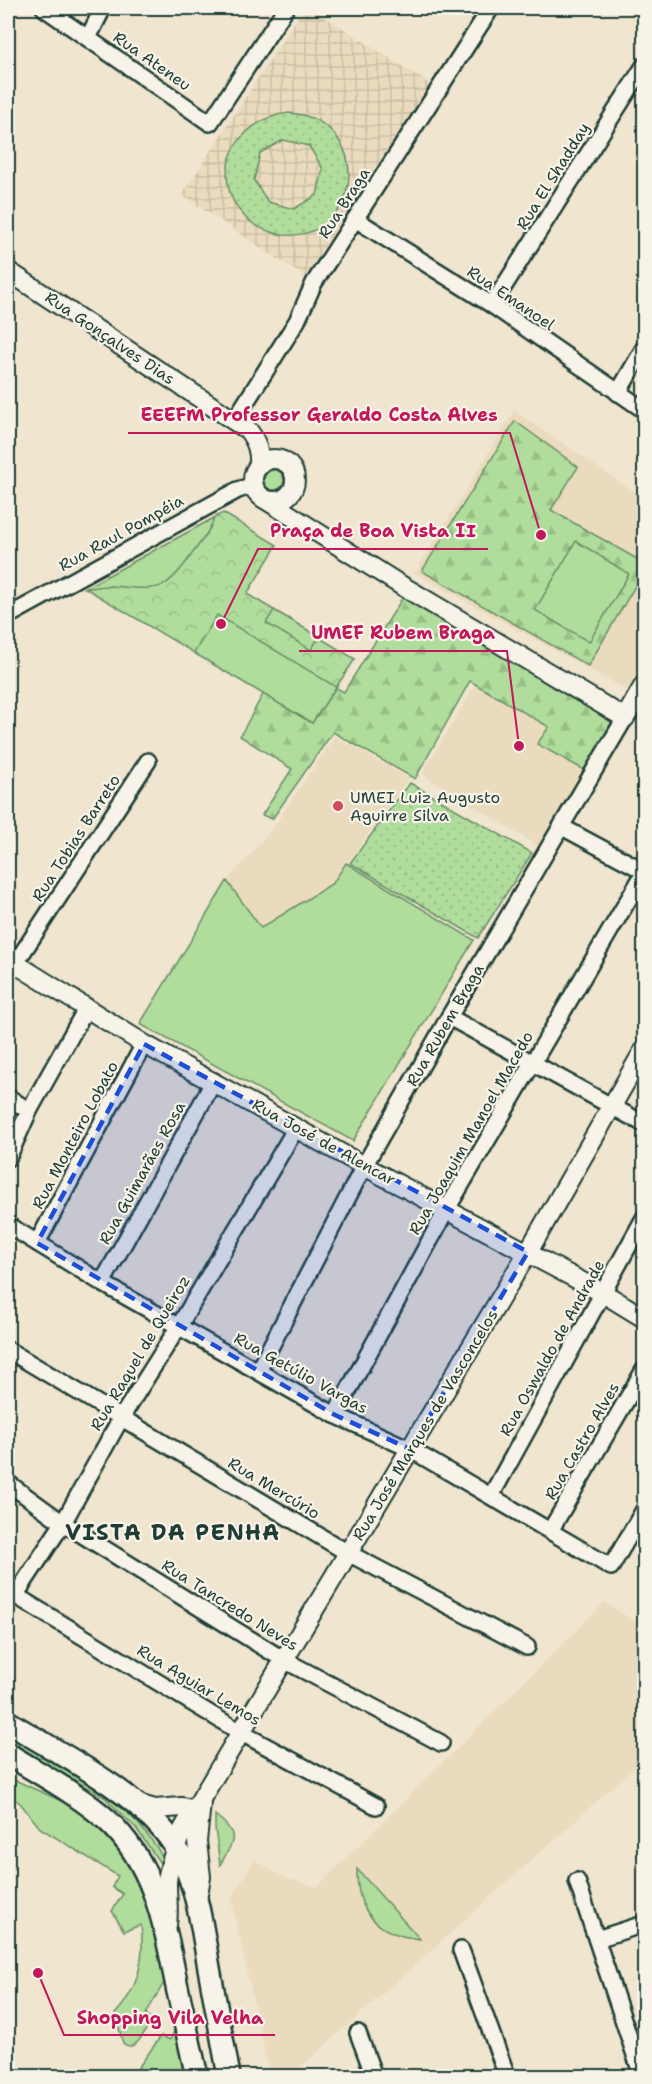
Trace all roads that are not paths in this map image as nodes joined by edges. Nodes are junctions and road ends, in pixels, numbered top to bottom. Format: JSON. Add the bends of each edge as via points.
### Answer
{"nodes":[{"id":1,"x":44,"y":8,"type":"edge"},
{"id":2,"x":103,"y":8,"type":"edge"},
{"id":3,"x":286,"y":8,"type":"edge"},
{"id":4,"x":491,"y":8,"type":"edge"},
{"id":5,"x":88,"y":38,"type":"junction"},
{"id":6,"x":645,"y":66,"type":"edge"},
{"id":7,"x":355,"y":219,"type":"junction"},
{"id":8,"x":8,"y":271,"type":"edge"},
{"id":9,"x":492,"y":305,"type":"junction"},
{"id":10,"x":645,"y":348,"type":"edge"},
{"id":11,"x":618,"y":393,"type":"junction"},
{"id":12,"x":645,"y":410,"type":"edge"},
{"id":13,"x":238,"y":424,"type":"junction"},
{"id":14,"x":259,"y":466,"type":"junction"},
{"id":15,"x":291,"y":472,"type":"junction"},
{"id":16,"x":259,"y":492,"type":"junction"},
{"id":17,"x":321,"y":536,"type":"junction"},
{"id":18,"x":8,"y":616,"type":"edge"},
{"id":19,"x":645,"y":684,"type":"edge"},
{"id":20,"x":625,"y":718,"type":"junction"},
{"id":21,"x":148,"y":761,"type":"dead end"},
{"id":22,"x":561,"y":827,"type":"junction"},
{"id":23,"x":645,"y":872,"type":"edge"},
{"id":24,"x":11,"y":962,"type":"edge"},
{"id":25,"x":87,"y":1007,"type":"junction"},
{"id":26,"x":449,"y":1017,"type":"junction"},
{"id":27,"x":144,"y":1044,"type":"junction"},
{"id":28,"x":645,"y":1050,"type":"edge"},
{"id":29,"x":531,"y":1063,"type":"junction"},
{"id":30,"x":213,"y":1081,"type":"junction"},
{"id":31,"x":8,"y":1097,"type":"edge"},
{"id":32,"x":612,"y":1107,"type":"junction"},
{"id":33,"x":29,"y":1111,"type":"junction"},
{"id":34,"x":645,"y":1124,"type":"edge"},
{"id":35,"x":296,"y":1128,"type":"junction"},
{"id":36,"x":8,"y":1158,"type":"edge"},
{"id":37,"x":364,"y":1166,"type":"junction"},
{"id":38,"x":447,"y":1209,"type":"junction"},
{"id":39,"x":645,"y":1218,"type":"edge"},
{"id":40,"x":8,"y":1225,"type":"edge"},
{"id":41,"x":38,"y":1243,"type":"junction"},
{"id":42,"x":528,"y":1252,"type":"junction"},
{"id":43,"x":102,"y":1283,"type":"junction"},
{"id":44,"x":603,"y":1293,"type":"junction"},
{"id":45,"x":645,"y":1318,"type":"edge"},
{"id":46,"x":178,"y":1326,"type":"junction"},
{"id":47,"x":8,"y":1350,"type":"edge"},
{"id":48,"x":645,"y":1370,"type":"edge"},
{"id":49,"x":258,"y":1371,"type":"junction"},
{"id":50,"x":335,"y":1415,"type":"junction"},
{"id":51,"x":121,"y":1418,"type":"junction"},
{"id":52,"x":410,"y":1449,"type":"junction"},
{"id":53,"x":8,"y":1483,"type":"edge"},
{"id":54,"x":491,"y":1496,"type":"junction"},
{"id":55,"x":645,"y":1510,"type":"edge"},
{"id":56,"x":63,"y":1523,"type":"junction"},
{"id":57,"x":550,"y":1531,"type":"junction"},
{"id":58,"x":348,"y":1553,"type":"junction"},
{"id":59,"x":11,"y":1593,"type":"edge"},
{"id":60,"x":527,"y":1647,"type":"dead end"},
{"id":61,"x":284,"y":1660,"type":"junction"},
{"id":62,"x":8,"y":1722,"type":"edge"},
{"id":63,"x":240,"y":1732,"type":"junction"},
{"id":64,"x":441,"y":1743,"type":"dead end"},
{"id":65,"x":8,"y":1754,"type":"edge"},
{"id":66,"x":135,"y":1803,"type":"junction"},
{"id":67,"x":198,"y":1804,"type":"junction"},
{"id":68,"x":375,"y":1806,"type":"dead end"},
{"id":69,"x":177,"y":1849,"type":"junction"},
{"id":70,"x":577,"y":1881,"type":"dead end"},
{"id":71,"x":197,"y":1900,"type":"junction"},
{"id":72,"x":645,"y":1924,"type":"edge"},
{"id":73,"x":166,"y":1930,"type":"junction"},
{"id":74,"x":597,"y":1939,"type":"junction"},
{"id":75,"x":461,"y":1950,"type":"dead end"},
{"id":76,"x":358,"y":2033,"type":"dead end"},
{"id":77,"x":197,"y":2076,"type":"edge"},
{"id":78,"x":229,"y":2076,"type":"edge"},
{"id":79,"x":374,"y":2076,"type":"edge"},
{"id":80,"x":507,"y":2076,"type":"edge"},
{"id":81,"x":642,"y":2076,"type":"edge"}],
"edges":[{"from":1,"to":5,"type":"street","name":"Rua Ateneu"},
{"from":2,"to":5,"type":"street"},
{"from":3,"to":5,"type":"street","name":"Rua Ateneu","via":[[210,123]]},
{"from":4,"to":7,"type":"street","name":"Rua Braga"},
{"from":6,"to":9,"type":"street","name":"Rua El Shadday"},
{"from":7,"to":9,"type":"street","name":"Rua Emanoel"},
{"from":7,"to":13,"type":"street","name":"Rua Braga","via":[[314,283],[297,321]]},
{"from":8,"to":13,"type":"street","name":"Rua Gonçalves Dias"},
{"from":9,"to":11,"type":"street","name":"Rua Emanoel"},
{"from":10,"to":11,"type":"street"},
{"from":11,"to":12,"type":"street","name":"Rua Emanoel"},
{"from":13,"to":14,"type":"street","name":"Rua Gonçalves Dias","via":[[257,443]]},
{"from":13,"to":15,"type":"street","name":"Rua Gonçalves Dias","via":[[266,441]]},
{"from":14,"to":15,"type":"street","via":[[281,461]]},
{"from":14,"to":16,"type":"street","via":[[254,477]]},
{"from":15,"to":16,"type":"street","via":[[292,491],[283,499],[275,501]]},
{"from":15,"to":17,"type":"street","name":"Rua Gonçalves Dias","via":[[302,508]]},
{"from":16,"to":17,"type":"street","name":"Rua Gonçalves Dias"},
{"from":16,"to":18,"type":"street","name":"Rua Raul Pompéia","via":[[238,490]]},
{"from":17,"to":20,"type":"street","name":"Rua Gonçalves Dias"},
{"from":19,"to":20,"type":"street","name":"Rua Rubem Braga"},
{"from":20,"to":22,"type":"street","name":"Rua Rubem Braga"},
{"from":21,"to":24,"type":"street","name":"Rua Tobias Barreto"},
{"from":22,"to":23,"type":"street"},
{"from":22,"to":26,"type":"street","name":"Rua Rubem Braga"},
{"from":23,"to":29,"type":"street","name":"Rua Joaquim Manoel Macedo"},
{"from":24,"to":25,"type":"street","name":"Rua José de Alencar"},
{"from":25,"to":27,"type":"street","name":"Rua José de Alencar"},
{"from":25,"to":33,"type":"street"},
{"from":26,"to":29,"type":"street"},
{"from":26,"to":37,"type":"street","name":"Rua Rubem Braga"},
{"from":27,"to":30,"type":"street","name":"Rua José de Alencar"},
{"from":27,"to":41,"type":"street","name":"Rua Monteiro Lobato"},
{"from":28,"to":32,"type":"street","name":"Rua José Marques de Vasconcelos"},
{"from":29,"to":32,"type":"street"},
{"from":29,"to":38,"type":"street","name":"Rua Joaquim Manoel Macedo"},
{"from":30,"to":35,"type":"street","name":"Rua José de Alencar"},
{"from":30,"to":43,"type":"street","name":"Rua Guimarães Rosa"},
{"from":31,"to":33,"type":"street"},
{"from":32,"to":34,"type":"street"},
{"from":32,"to":42,"type":"street","name":"Rua José Marques de Vasconcelos"},
{"from":33,"to":36,"type":"street"},
{"from":35,"to":37,"type":"street","name":"Rua José de Alencar"},
{"from":35,"to":46,"type":"street","name":"Rua Raquel de Queiroz"},
{"from":37,"to":38,"type":"street","name":"Rua José de Alencar"},
{"from":37,"to":49,"type":"street","name":"Rua Rubem Braga"},
{"from":38,"to":42,"type":"street","name":"Rua José de Alencar"},
{"from":38,"to":50,"type":"street","name":"Rua Joaquim Manoel Macedo"},
{"from":39,"to":44,"type":"street","name":"Rua Oswaldo de Andrade"},
{"from":40,"to":41,"type":"street","name":"Rua Getúlio Vargas"},
{"from":41,"to":43,"type":"street","name":"Rua Getúlio Vargas"},
{"from":42,"to":44,"type":"street","name":"Rua José de Alencar"},
{"from":42,"to":52,"type":"street","name":"Rua José Marques de Vasconcelos"},
{"from":43,"to":46,"type":"street","name":"Rua Getúlio Vargas"},
{"from":44,"to":45,"type":"street","name":"Rua José de Alencar"},
{"from":44,"to":54,"type":"street","name":"Rua Oswaldo de Andrade"},
{"from":46,"to":49,"type":"street","name":"Rua Getúlio Vargas"},
{"from":46,"to":51,"type":"street","name":"Rua Raquel de Queiroz"},
{"from":47,"to":51,"type":"street","name":"Rua Mercúrio"},
{"from":48,"to":57,"type":"street","name":"Rua Castro Alves"},
{"from":49,"to":50,"type":"street","name":"Rua Getúlio Vargas"},
{"from":50,"to":52,"type":"street","name":"Rua Getúlio Vargas"},
{"from":51,"to":56,"type":"street","name":"Rua Raquel de Queiroz"},
{"from":51,"to":58,"type":"street","name":"Rua Mercúrio"},
{"from":52,"to":54,"type":"street","name":"Rua Getúlio Vargas"},
{"from":52,"to":58,"type":"street","name":"Rua José Marques de Vasconcelos"},
{"from":53,"to":56,"type":"street","name":"Rua Tancredo Neves"},
{"from":54,"to":57,"type":"street","name":"Rua Getúlio Vargas"},
{"from":55,"to":57,"type":"street","name":"Rua Getúlio Vargas","via":[[611,1567]]},
{"from":56,"to":59,"type":"street","name":"Rua Raquel de Queiroz"},
{"from":56,"to":61,"type":"street","name":"Rua Tancredo Neves"},
{"from":58,"to":60,"type":"street","name":"Rua Mercúrio"},
{"from":58,"to":61,"type":"street","name":"Rua José Marques de Vasconcelos"},
{"from":59,"to":63,"type":"street","name":"Rua Aguiar Lemos"},
{"from":61,"to":63,"type":"street","name":"Rua José Marques de Vasconcelos"},
{"from":61,"to":64,"type":"street","name":"Rua Tancredo Neves"},
{"from":62,"to":66,"type":"main road"},
{"from":63,"to":67,"type":"street","name":"Rua José Marques de Vasconcelos"},
{"from":63,"to":68,"type":"street","name":"Rua Aguiar Lemos"},
{"from":65,"to":73,"type":"main road","via":[[108,1821],[152,1884]]},
{"from":66,"to":67,"type":"street","via":[[155,1809]]},
{"from":66,"to":69,"type":"main road"},
{"from":67,"to":69,"type":"street","name":"Rua José Marques de Vasconcelos","via":[[182,1831]]},
{"from":67,"to":71,"type":"street","name":"Rua José Marques de Vasconcelos","via":[[201,1877]]},
{"from":69,"to":71,"type":"main road"},
{"from":69,"to":73,"type":"street","name":"Rua José Marques de Vasconcelos","via":[[167,1881]]},
{"from":70,"to":74,"type":"street"},
{"from":71,"to":78,"type":"main road"},
{"from":72,"to":74,"type":"street"},
{"from":73,"to":77,"type":"main road"},
{"from":74,"to":81,"type":"street"},
{"from":75,"to":80,"type":"street"},
{"from":76,"to":79,"type":"street"}]}
